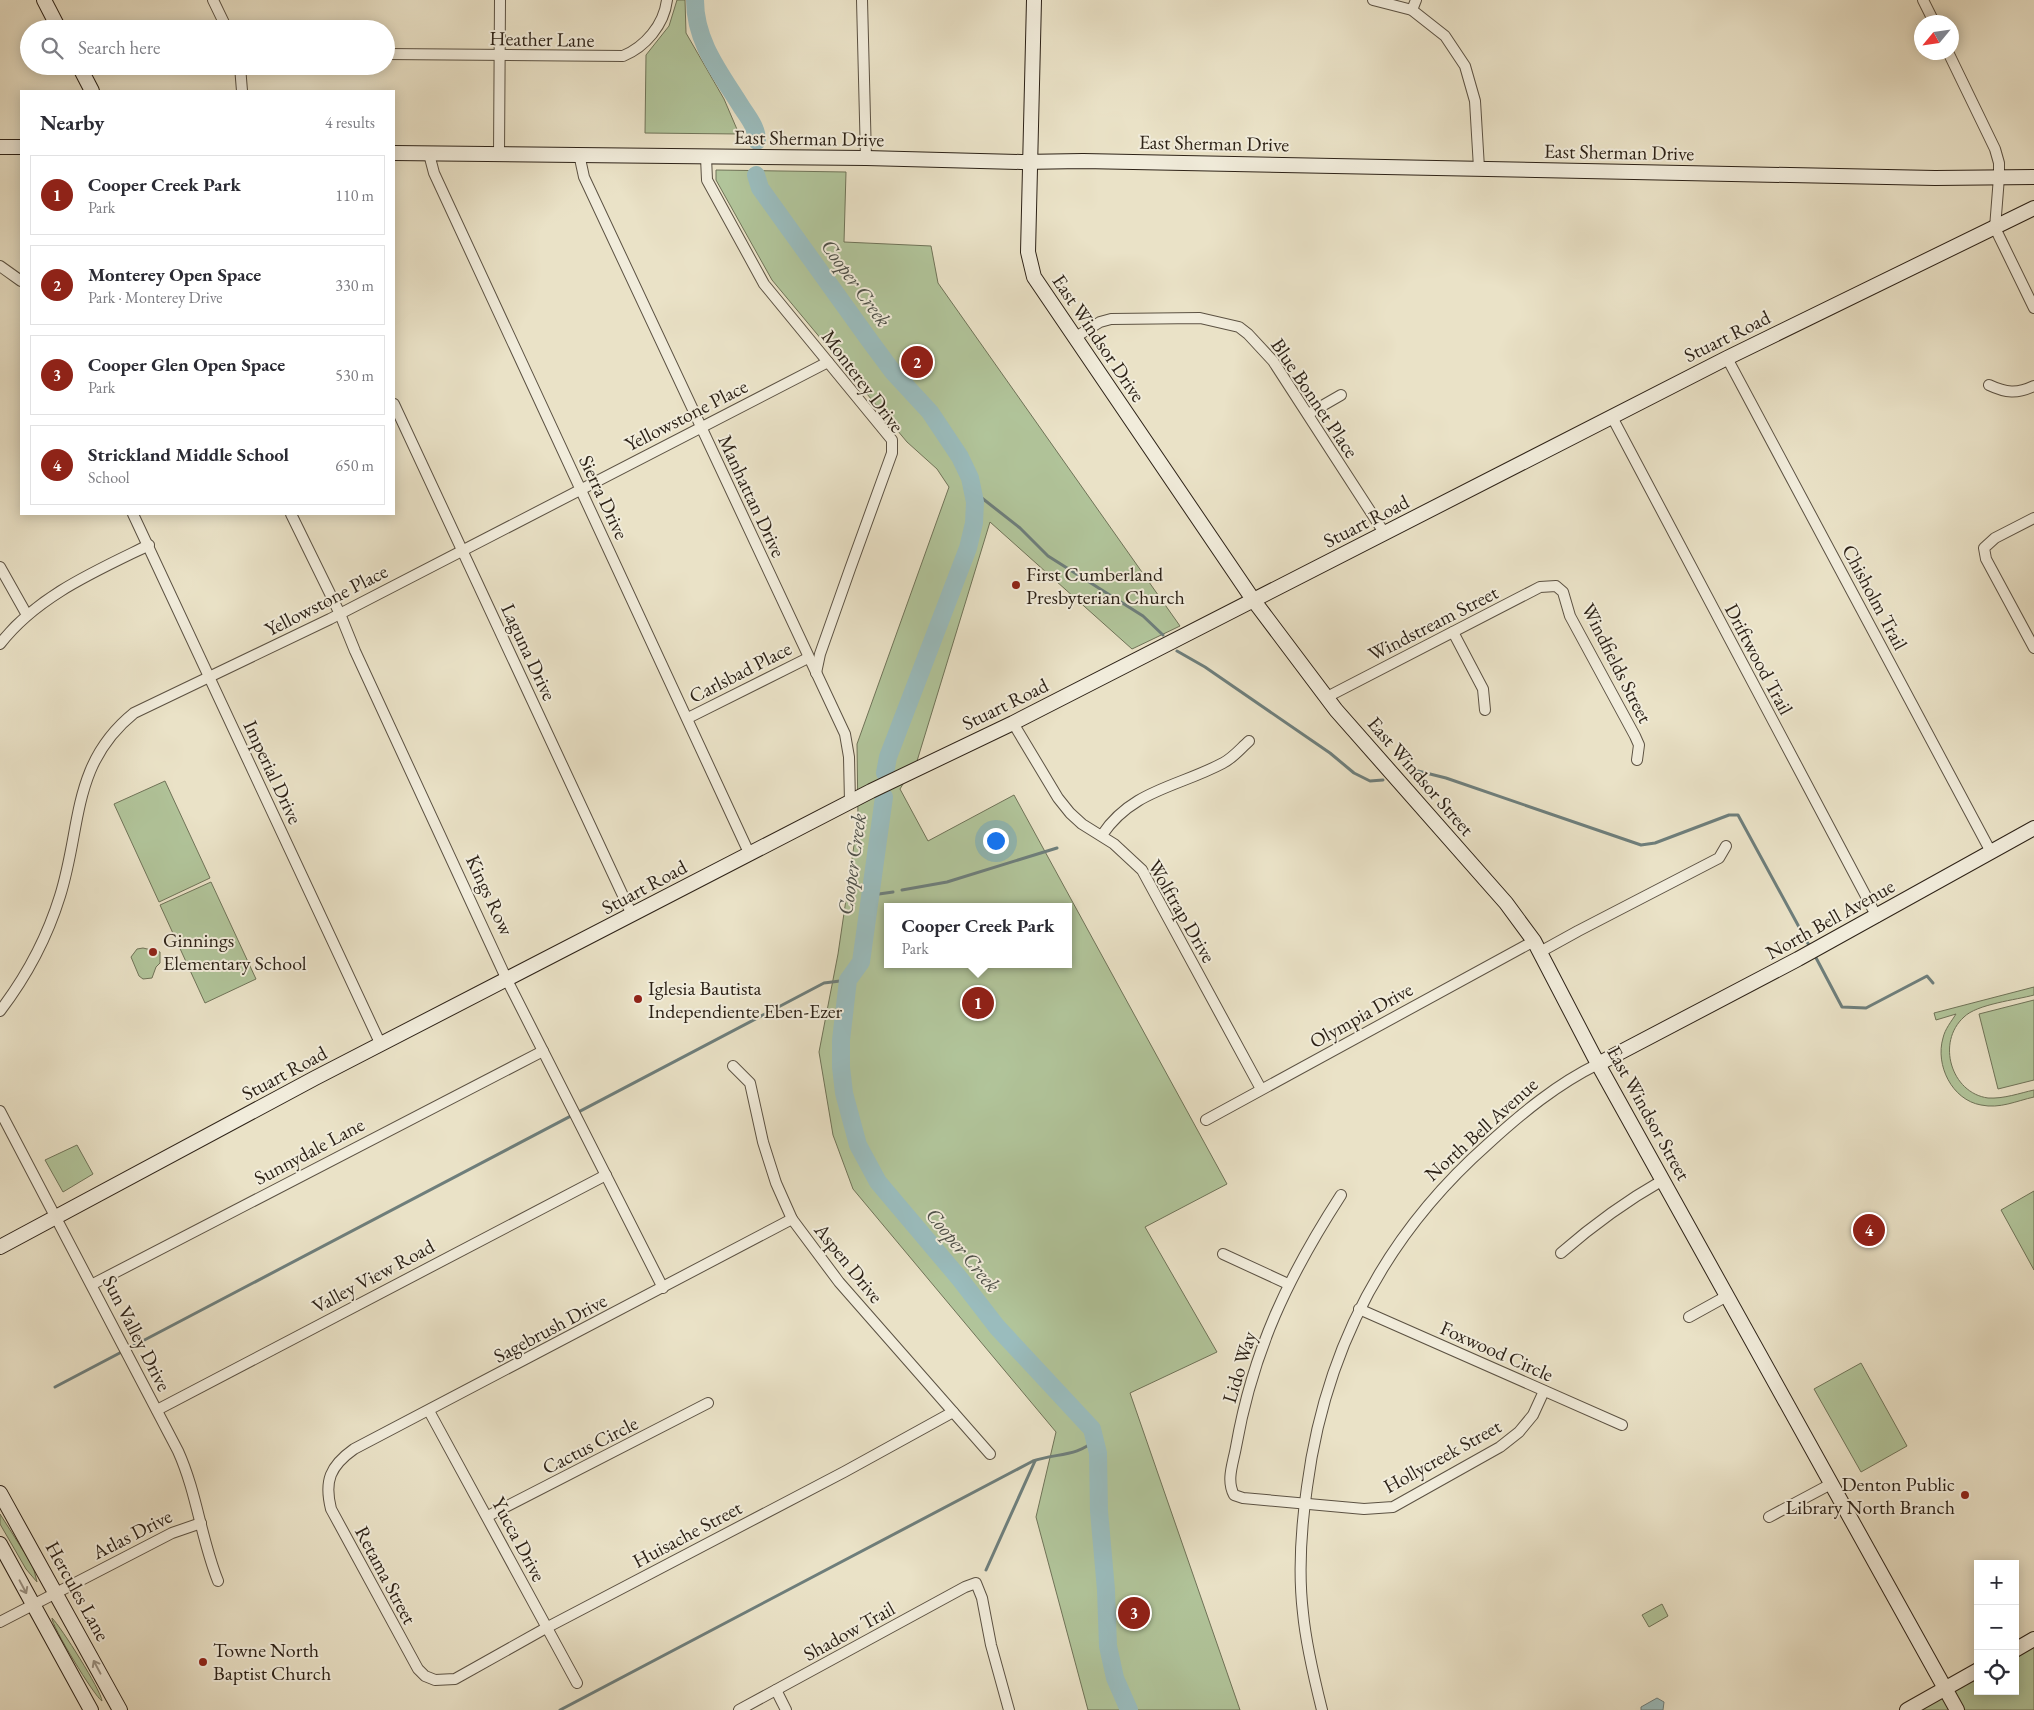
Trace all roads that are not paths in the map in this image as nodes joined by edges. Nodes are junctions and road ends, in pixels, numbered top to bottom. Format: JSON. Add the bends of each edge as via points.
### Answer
{"nodes":[{"id":1,"x":44,"y":0,"type":"edge"},
{"id":2,"x":213,"y":0,"type":"edge"},
{"id":3,"x":500,"y":0,"type":"edge"},
{"id":4,"x":667,"y":0,"type":"edge"},
{"id":5,"x":862,"y":0,"type":"edge"},
{"id":6,"x":1034,"y":0,"type":"edge"},
{"id":7,"x":1373,"y":0,"type":"edge"},
{"id":8,"x":1923,"y":0,"type":"edge"},
{"id":9,"x":1414,"y":5,"type":"edge"},
{"id":10,"x":1930,"y":15,"type":"edge"},
{"id":11,"x":54,"y":20,"type":"edge"},
{"id":12,"x":223,"y":20,"type":"edge"},
{"id":13,"x":395,"y":54,"type":"edge"},
{"id":14,"x":500,"y":55,"type":"junction"},
{"id":15,"x":1952,"y":60,"type":"edge"},
{"id":16,"x":84,"y":75,"type":"edge"},
{"id":17,"x":241,"y":75,"type":"edge"},
{"id":18,"x":91,"y":90,"type":"edge"},
{"id":19,"x":242,"y":90,"type":"edge"},
{"id":20,"x":0,"y":147,"type":"edge"},
{"id":21,"x":20,"y":147,"type":"edge"},
{"id":22,"x":395,"y":153,"type":"edge"},
{"id":23,"x":429,"y":154,"type":"junction"},
{"id":24,"x":499,"y":154,"type":"junction"},
{"id":25,"x":578,"y":154,"type":"junction"},
{"id":26,"x":706,"y":157,"type":"junction"},
{"id":27,"x":866,"y":158,"type":"junction"},
{"id":28,"x":1030,"y":162,"type":"junction"},
{"id":29,"x":1479,"y":168,"type":"junction"},
{"id":30,"x":2034,"y":176,"type":"edge"},
{"id":31,"x":1999,"y":177,"type":"junction"},
{"id":32,"x":2034,"y":208,"type":"edge"},
{"id":33,"x":1995,"y":228,"type":"junction"},
{"id":34,"x":0,"y":266,"type":"edge"},
{"id":35,"x":20,"y":281,"type":"edge"},
{"id":36,"x":2034,"y":308,"type":"edge"},
{"id":37,"x":1074,"y":338,"type":"junction"},
{"id":38,"x":1728,"y":358,"type":"junction"},
{"id":39,"x":828,"y":362,"type":"junction"},
{"id":40,"x":1989,"y":385,"type":"dead end"},
{"id":41,"x":2034,"y":386,"type":"edge"},
{"id":42,"x":1341,"y":395,"type":"dead end"},
{"id":43,"x":395,"y":406,"type":"edge"},
{"id":44,"x":1308,"y":414,"type":"junction"},
{"id":45,"x":1612,"y":417,"type":"junction"},
{"id":46,"x":700,"y":428,"type":"junction"},
{"id":47,"x":582,"y":489,"type":"junction"},
{"id":48,"x":134,"y":515,"type":"edge"},
{"id":49,"x":291,"y":515,"type":"edge"},
{"id":50,"x":2034,"y":518,"type":"edge"},
{"id":51,"x":1385,"y":534,"type":"junction"},
{"id":52,"x":149,"y":546,"type":"junction"},
{"id":53,"x":463,"y":550,"type":"junction"},
{"id":54,"x":0,"y":567,"type":"edge"},
{"id":55,"x":1556,"y":586,"type":"joint"},
{"id":56,"x":1254,"y":601,"type":"junction"},
{"id":57,"x":27,"y":614,"type":"junction"},
{"id":58,"x":340,"y":614,"type":"junction"},
{"id":59,"x":1453,"y":632,"type":"junction"},
{"id":60,"x":0,"y":644,"type":"edge"},
{"id":61,"x":2034,"y":648,"type":"edge"},
{"id":62,"x":808,"y":658,"type":"junction"},
{"id":63,"x":816,"y":674,"type":"junction"},
{"id":64,"x":209,"y":677,"type":"junction"},
{"id":65,"x":1327,"y":697,"type":"junction"},
{"id":66,"x":1485,"y":710,"type":"dead end"},
{"id":67,"x":688,"y":718,"type":"junction"},
{"id":68,"x":1013,"y":723,"type":"junction"},
{"id":69,"x":1249,"y":741,"type":"dead end"},
{"id":70,"x":1637,"y":760,"type":"dead end"},
{"id":71,"x":850,"y":802,"type":"junction"},
{"id":72,"x":2034,"y":828,"type":"edge"},
{"id":73,"x":1102,"y":835,"type":"junction"},
{"id":74,"x":1726,"y":846,"type":"dead end"},
{"id":75,"x":1990,"y":852,"type":"junction"},
{"id":76,"x":750,"y":855,"type":"junction"},
{"id":77,"x":632,"y":915,"type":"junction"},
{"id":78,"x":1877,"y":917,"type":"junction"},
{"id":79,"x":1537,"y":946,"type":"junction"},
{"id":80,"x":507,"y":980,"type":"junction"},
{"id":81,"x":0,"y":1011,"type":"edge"},
{"id":82,"x":381,"y":1045,"type":"junction"},
{"id":83,"x":543,"y":1050,"type":"junction"},
{"id":84,"x":1598,"y":1064,"type":"junction"},
{"id":85,"x":733,"y":1066,"type":"dead end"},
{"id":86,"x":1261,"y":1089,"type":"junction"},
{"id":87,"x":0,"y":1110,"type":"edge"},
{"id":88,"x":1206,"y":1120,"type":"dead end"},
{"id":89,"x":606,"y":1175,"type":"junction"},
{"id":90,"x":1663,"y":1180,"type":"junction"},
{"id":91,"x":1341,"y":1195,"type":"dead end"},
{"id":92,"x":57,"y":1216,"type":"junction"},
{"id":93,"x":792,"y":1219,"type":"junction"},
{"id":94,"x":0,"y":1246,"type":"edge"},
{"id":95,"x":1561,"y":1253,"type":"dead end"},
{"id":96,"x":1223,"y":1254,"type":"dead end"},
{"id":97,"x":93,"y":1284,"type":"junction"},
{"id":98,"x":1288,"y":1284,"type":"junction"},
{"id":99,"x":663,"y":1288,"type":"junction"},
{"id":100,"x":1727,"y":1296,"type":"junction"},
{"id":101,"x":1359,"y":1309,"type":"junction"},
{"id":102,"x":1689,"y":1317,"type":"dead end"},
{"id":103,"x":1544,"y":1391,"type":"junction"},
{"id":104,"x":708,"y":1403,"type":"dead end"},
{"id":105,"x":157,"y":1410,"type":"junction"},
{"id":106,"x":429,"y":1411,"type":"junction"},
{"id":107,"x":953,"y":1412,"type":"junction"},
{"id":108,"x":1622,"y":1424,"type":"dead end"},
{"id":109,"x":990,"y":1454,"type":"dead end"},
{"id":110,"x":331,"y":1475,"type":"joint"},
{"id":111,"x":1830,"y":1484,"type":"junction"},
{"id":112,"x":0,"y":1493,"type":"edge"},
{"id":113,"x":1304,"y":1504,"type":"junction"},
{"id":114,"x":488,"y":1516,"type":"junction"},
{"id":115,"x":1769,"y":1517,"type":"dead end"},
{"id":116,"x":201,"y":1523,"type":"junction"},
{"id":117,"x":0,"y":1544,"type":"edge"},
{"id":118,"x":218,"y":1581,"type":"dead end"},
{"id":119,"x":56,"y":1594,"type":"junction"},
{"id":120,"x":33,"y":1605,"type":"junction"},
{"id":121,"x":0,"y":1622,"type":"edge"},
{"id":122,"x":546,"y":1628,"type":"junction"},
{"id":123,"x":2034,"y":1639,"type":"edge"},
{"id":124,"x":2019,"y":1648,"type":"edge"},
{"id":125,"x":1974,"y":1672,"type":"edge"},
{"id":126,"x":435,"y":1680,"type":"joint"},
{"id":127,"x":576,"y":1683,"type":"dead end"},
{"id":128,"x":1943,"y":1689,"type":"junction"},
{"id":129,"x":776,"y":1690,"type":"junction"},
{"id":130,"x":117,"y":1709,"type":"edge"},
{"id":131,"x":91,"y":1710,"type":"edge"},
{"id":132,"x":739,"y":1710,"type":"edge"},
{"id":133,"x":786,"y":1710,"type":"edge"},
{"id":134,"x":1009,"y":1710,"type":"edge"},
{"id":135,"x":1322,"y":1710,"type":"edge"},
{"id":136,"x":1906,"y":1710,"type":"edge"},
{"id":137,"x":1957,"y":1710,"type":"edge"}],
"edges":[{"from":1,"to":11,"type":"street"},
{"from":2,"to":12,"type":"street"},
{"from":3,"to":14,"type":"street"},
{"from":4,"to":14,"type":"street","name":"Heather Lane","via":[[650,38],[634,52],[623,56]]},
{"from":5,"to":27,"type":"street"},
{"from":6,"to":28,"type":"street","name":"East Windsor Drive"},
{"from":7,"to":9,"type":"street"},
{"from":8,"to":10,"type":"street"},
{"from":9,"to":29,"type":"street","via":[[1444,36],[1465,66],[1475,101]]},
{"from":13,"to":14,"type":"street","name":"Heather Lane"},
{"from":14,"to":24,"type":"street"},
{"from":15,"to":31,"type":"street","via":[[1995,149]]},
{"from":16,"to":18,"type":"street"},
{"from":17,"to":19,"type":"street"},
{"from":20,"to":21,"type":"street"},
{"from":22,"to":23,"type":"street","name":"East Sherman Drive"},
{"from":23,"to":24,"type":"street","name":"East Sherman Drive"},
{"from":23,"to":47,"type":"street","name":"Sierra Drive","via":[[438,182]]},
{"from":24,"to":25,"type":"street","name":"East Sherman Drive"},
{"from":25,"to":26,"type":"street","name":"East Sherman Drive"},
{"from":25,"to":46,"type":"street","name":"Manhattan Drive","via":[[584,178]]},
{"from":26,"to":27,"type":"street","name":"East Sherman Drive"},
{"from":26,"to":39,"type":"street","name":"Monterey Drive","via":[[707,180],[764,284]]},
{"from":27,"to":28,"type":"street","name":"East Sherman Drive"},
{"from":28,"to":29,"type":"street","name":"East Sherman Drive"},
{"from":28,"to":37,"type":"street","name":"East Windsor Drive","via":[[1028,252],[1034,277]]},
{"from":29,"to":31,"type":"street","name":"East Sherman Drive"},
{"from":30,"to":31,"type":"street","name":"East Sherman Drive"},
{"from":31,"to":33,"type":"street"},
{"from":32,"to":33,"type":"street","name":"Stuart Road"},
{"from":33,"to":36,"type":"street"},
{"from":33,"to":38,"type":"street","name":"Stuart Road"},
{"from":34,"to":35,"type":"street"},
{"from":37,"to":44,"type":"street","name":"Blue Bonnet Place","via":[[1100,322],[1112,319],[1200,318],[1239,326],[1273,361]]},
{"from":37,"to":56,"type":"street","name":"East Windsor Drive"},
{"from":38,"to":45,"type":"street","name":"Stuart Road"},
{"from":38,"to":75,"type":"street","name":"Chisholm Trail"},
{"from":39,"to":46,"type":"street","name":"Yellowstone Place"},
{"from":39,"to":63,"type":"street","name":"Monterey Drive","via":[[892,440],[892,453],[820,654]]},
{"from":40,"to":41,"type":"street","via":[[2004,392]]},
{"from":42,"to":44,"type":"street"},
{"from":43,"to":53,"type":"street","name":"Laguna Drive"},
{"from":44,"to":51,"type":"street","name":"Blue Bonnet Place"},
{"from":45,"to":51,"type":"street","name":"Stuart Road"},
{"from":45,"to":78,"type":"street","name":"Driftwood Trail"},
{"from":46,"to":47,"type":"street","name":"Yellowstone Place"},
{"from":46,"to":62,"type":"street","name":"Manhattan Drive"},
{"from":47,"to":53,"type":"street","name":"Yellowstone Place"},
{"from":47,"to":67,"type":"street","name":"Sierra Drive"},
{"from":48,"to":52,"type":"street","name":"Imperial Drive"},
{"from":49,"to":58,"type":"street","name":"Kings Row"},
{"from":50,"to":61,"type":"street","via":[[1995,538],[1984,548],[1986,559]]},
{"from":51,"to":56,"type":"street","name":"Stuart Road"},
{"from":52,"to":57,"type":"street","via":[[59,592]]},
{"from":52,"to":64,"type":"street","name":"Imperial Drive"},
{"from":53,"to":58,"type":"street","name":"Yellowstone Place"},
{"from":53,"to":77,"type":"street","name":"Laguna Drive"},
{"from":54,"to":57,"type":"street"},
{"from":55,"to":59,"type":"street","name":"Windstream Street","via":[[1540,587]]},
{"from":55,"to":70,"type":"street","name":"Windfields Street","via":[[1563,592],[1570,616],[1635,736],[1639,745]]},
{"from":56,"to":65,"type":"street","name":"East Windsor Street"},
{"from":56,"to":68,"type":"street","name":"Stuart Road"},
{"from":57,"to":60,"type":"street"},
{"from":58,"to":64,"type":"street","name":"Yellowstone Place"},
{"from":58,"to":80,"type":"street","name":"Kings Row","via":[[354,651]]},
{"from":59,"to":65,"type":"street","name":"Windstream Street"},
{"from":59,"to":66,"type":"street","via":[[1483,689]]},
{"from":62,"to":63,"type":"street","name":"Manhattan Drive"},
{"from":62,"to":67,"type":"street","name":"Carlsbad Place"},
{"from":63,"to":71,"type":"street","name":"Manhattan Drive","via":[[845,734]]},
{"from":64,"to":81,"type":"street","name":"Yellowstone Place","via":[[134,713],[98,752],[84,785],[69,864],[49,928],[25,974]]},
{"from":64,"to":82,"type":"street","name":"Imperial Drive"},
{"from":65,"to":79,"type":"street","name":"East Windsor Street","via":[[1506,903]]},
{"from":67,"to":76,"type":"street","name":"Sierra Drive"},
{"from":68,"to":71,"type":"street","name":"Stuart Road"},
{"from":68,"to":73,"type":"street","name":"Wolftrap Drive","via":[[1058,798],[1082,824]]},
{"from":69,"to":73,"type":"street","via":[[1224,763],[1156,790],[1126,808]]},
{"from":71,"to":76,"type":"street","name":"Stuart Road"},
{"from":72,"to":75,"type":"street","name":"North Bell Avenue"},
{"from":73,"to":86,"type":"street","name":"Wolftrap Drive","via":[[1142,870]]},
{"from":74,"to":79,"type":"street","name":"Olympia Drive","via":[[1719,858],[1578,930]]},
{"from":75,"to":78,"type":"street","name":"North Bell Avenue"},
{"from":76,"to":77,"type":"street","name":"Stuart Road"},
{"from":77,"to":80,"type":"street","name":"Stuart Road"},
{"from":78,"to":84,"type":"street","name":"North Bell Avenue"},
{"from":79,"to":84,"type":"street","name":"East Windsor Street"},
{"from":79,"to":86,"type":"street","name":"Olympia Drive"},
{"from":80,"to":82,"type":"street","name":"Stuart Road"},
{"from":80,"to":83,"type":"street","name":"Kings Row"},
{"from":82,"to":92,"type":"street","name":"Stuart Road"},
{"from":83,"to":89,"type":"street","name":"Kings Row"},
{"from":83,"to":97,"type":"street","name":"Sunnydale Lane"},
{"from":84,"to":90,"type":"street","name":"East Windsor Street"},
{"from":84,"to":101,"type":"street","name":"North Bell Avenue","via":[[1558,1085],[1455,1175],[1389,1256]]},
{"from":85,"to":93,"type":"street","name":"Aspen Drive","via":[[750,1082],[763,1142]]},
{"from":86,"to":88,"type":"street","name":"Olympia Drive"},
{"from":87,"to":92,"type":"street","name":"Sun Valley Drive"},
{"from":89,"to":99,"type":"street","name":"Kings Row"},
{"from":89,"to":105,"type":"street","name":"Valley View Road"},
{"from":90,"to":95,"type":"street","via":[[1594,1224]]},
{"from":90,"to":100,"type":"street","name":"East Windsor Street"},
{"from":91,"to":98,"type":"street","name":"Lido Way"},
{"from":92,"to":94,"type":"street","name":"Stuart Road"},
{"from":92,"to":97,"type":"street","name":"Sun Valley Drive"},
{"from":93,"to":99,"type":"street","name":"Sagebrush Drive"},
{"from":93,"to":107,"type":"street","name":"Aspen Drive","via":[[839,1282]]},
{"from":96,"to":98,"type":"street"},
{"from":97,"to":105,"type":"street","name":"Sun Valley Drive"},
{"from":98,"to":113,"type":"street","name":"Lido Way","via":[[1258,1356],[1229,1486],[1234,1495],[1244,1498]]},
{"from":99,"to":106,"type":"street","name":"Sagebrush Drive"},
{"from":100,"to":102,"type":"street"},
{"from":100,"to":111,"type":"street","name":"East Windsor Street"},
{"from":101,"to":103,"type":"street","name":"Foxwood Circle"},
{"from":101,"to":113,"type":"street","name":"North Bell Avenue","via":[[1335,1365],[1323,1404]]},
{"from":103,"to":108,"type":"street","name":"Foxwood Circle"},
{"from":103,"to":113,"type":"street","name":"Hollycreek Street","via":[[1533,1415],[1500,1447],[1393,1507],[1364,1510]]},
{"from":104,"to":114,"type":"street","name":"Cactus Circle"},
{"from":105,"to":116,"type":"street","name":"Sun Valley Drive","via":[[187,1472]]},
{"from":106,"to":110,"type":"street","name":"Sagebrush Drive","via":[[354,1450],[336,1464]]},
{"from":106,"to":114,"type":"street","name":"Yucca Drive"},
{"from":107,"to":109,"type":"street","name":"Aspen Drive"},
{"from":107,"to":122,"type":"street","name":"Huisache Street"},
{"from":110,"to":126,"type":"street","name":"Retama Street","via":[[327,1485],[331,1509],[412,1662],[425,1676]]},
{"from":111,"to":115,"type":"street"},
{"from":111,"to":128,"type":"street","name":"East Windsor Street"},
{"from":112,"to":119,"type":"street","name":"Hercules Lane"},
{"from":113,"to":135,"type":"street","name":"North Bell Avenue","via":[[1301,1540],[1303,1613]]},
{"from":114,"to":122,"type":"street","name":"Yucca Drive"},
{"from":116,"to":118,"type":"street","name":"Sun Valley Drive"},
{"from":116,"to":119,"type":"street","name":"Atlas Drive","via":[[172,1533]]},
{"from":117,"to":120,"type":"street","one_way":true},
{"from":119,"to":120,"type":"street","name":"Atlas Drive"},
{"from":130,"to":119,"type":"street","name":"Hercules Lane","one_way":true},
{"from":120,"to":121,"type":"street","name":"Atlas Drive"},
{"from":120,"to":131,"type":"street"},
{"from":122,"to":126,"type":"street","name":"Huisache Street","via":[[455,1678]]},
{"from":122,"to":127,"type":"street","name":"Yucca Drive"},
{"from":123,"to":124,"type":"street"},
{"from":125,"to":128,"type":"street"},
{"from":128,"to":136,"type":"street"},
{"from":128,"to":137,"type":"street","name":"East Windsor Street"},
{"from":129,"to":132,"type":"street","name":"Shadow Trail"},
{"from":129,"to":133,"type":"street"},
{"from":129,"to":134,"type":"street","name":"Shadow Trail","via":[[976,1583]]}]}
